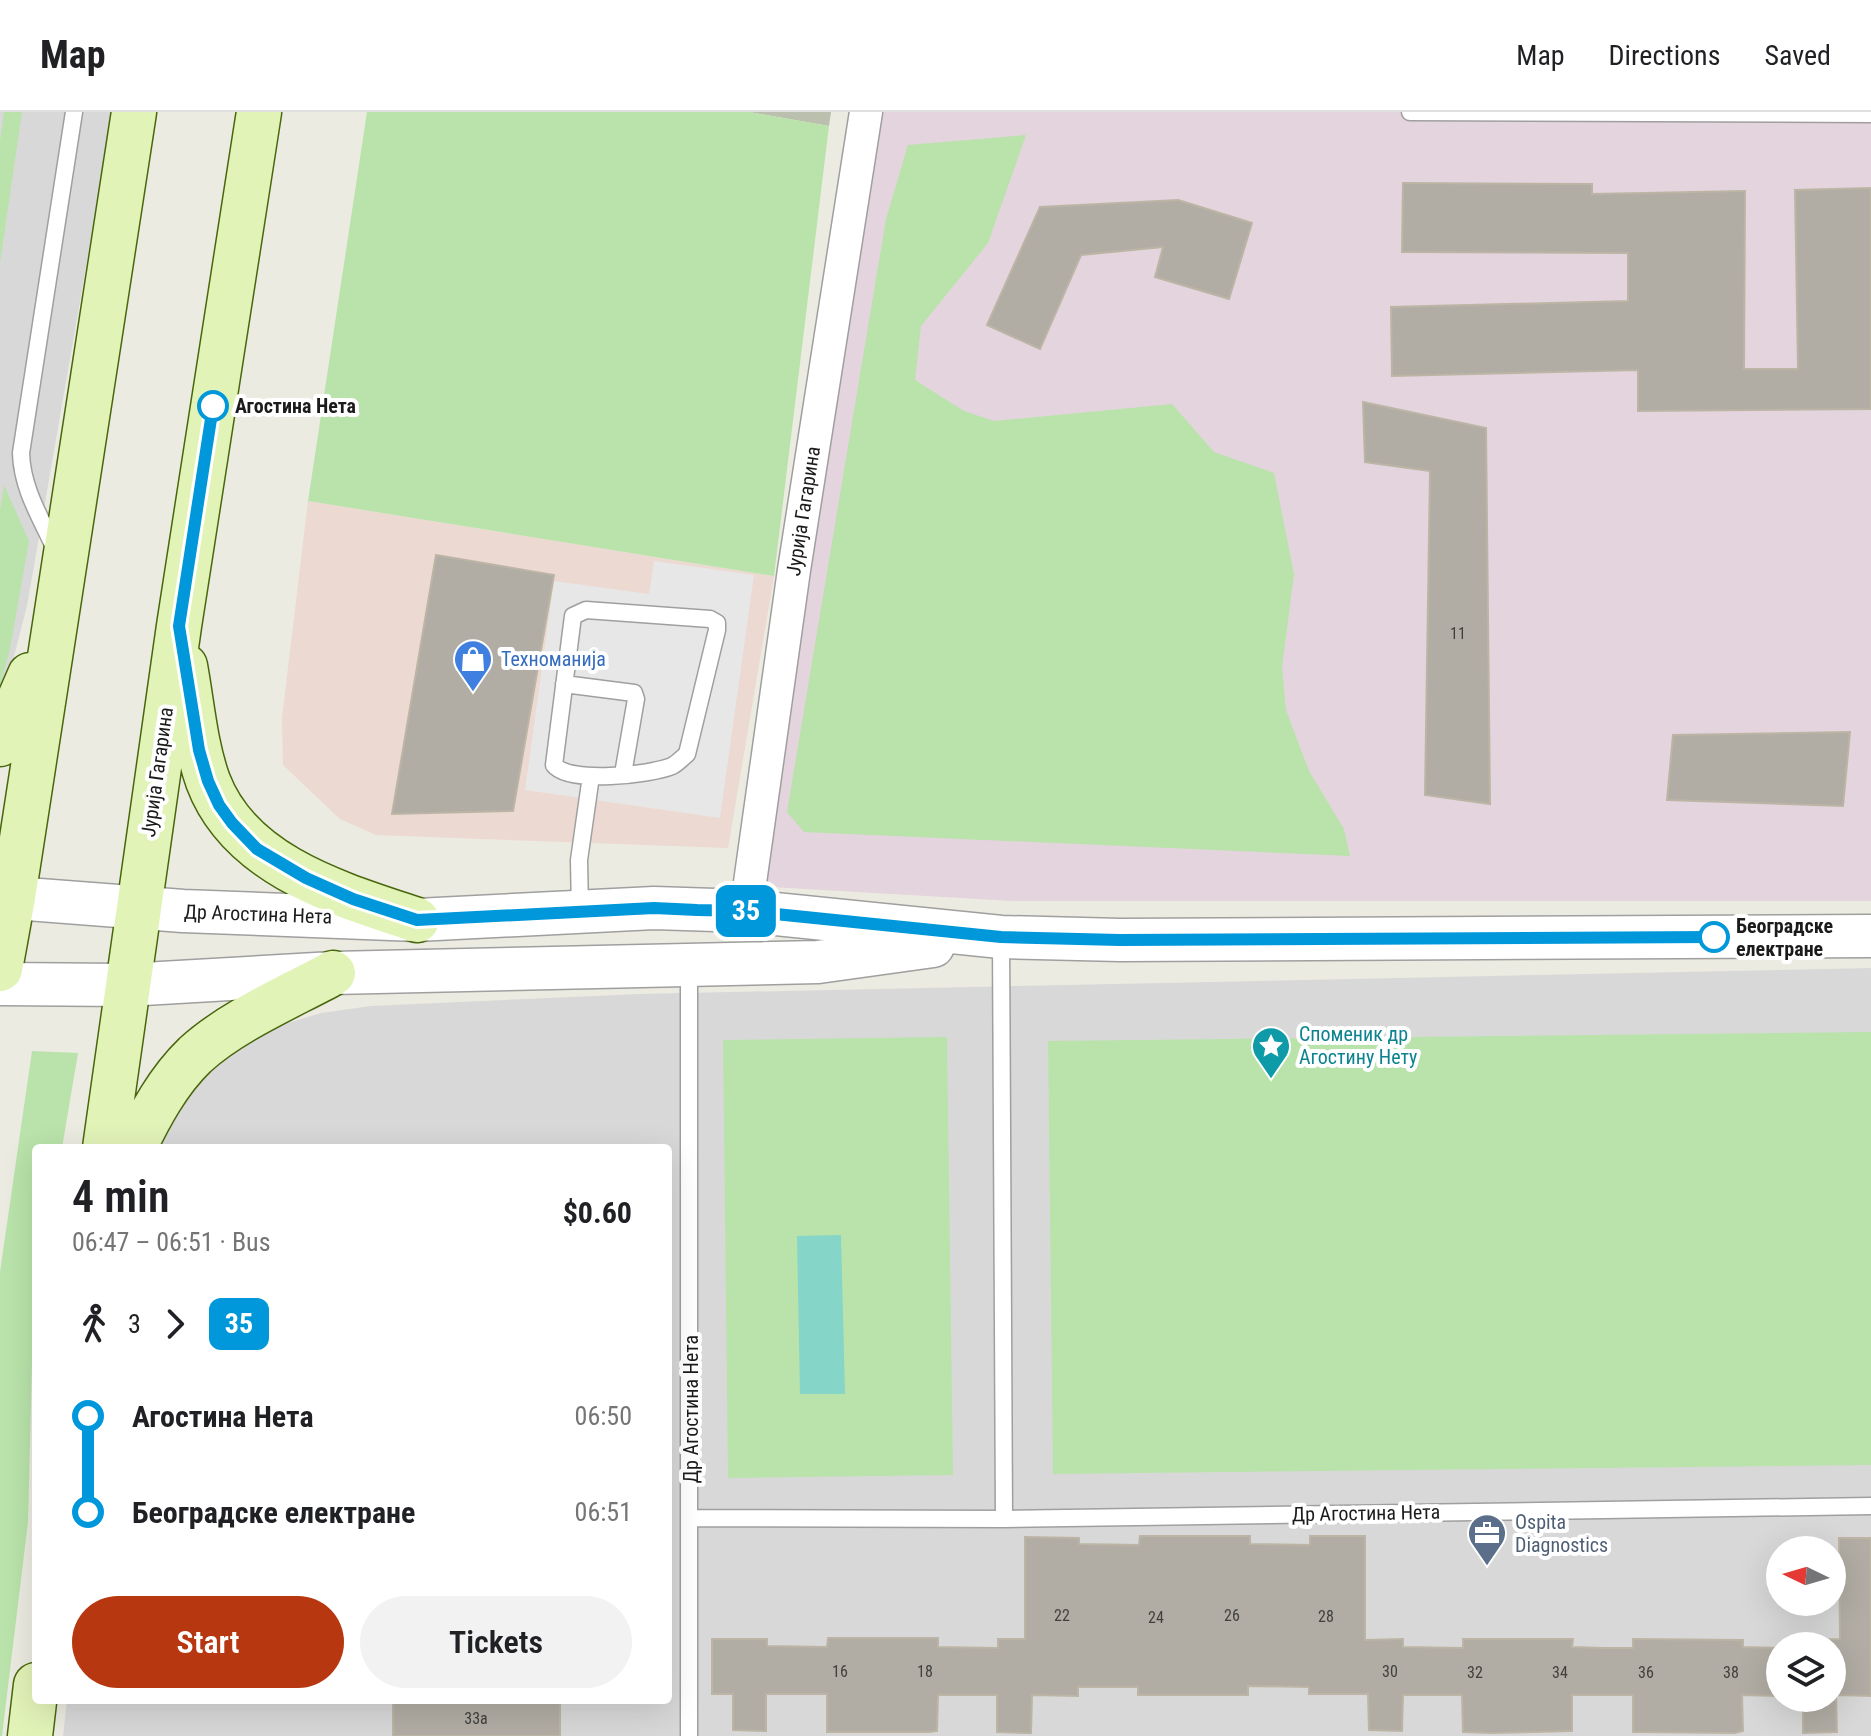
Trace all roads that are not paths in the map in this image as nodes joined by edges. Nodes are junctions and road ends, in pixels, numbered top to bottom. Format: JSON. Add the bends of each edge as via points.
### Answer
{"nodes":[{"id":1,"x":74,"y":112,"type":"edge"},
{"id":2,"x":134,"y":112,"type":"edge"},
{"id":3,"x":259,"y":112,"type":"edge"},
{"id":4,"x":866,"y":112,"type":"edge"},
{"id":5,"x":1410,"y":112,"type":"edge"},
{"id":6,"x":1871,"y":114,"type":"edge"},
{"id":7,"x":63,"y":565,"type":"junction"},
{"id":8,"x":57,"y":614,"type":"junction"},
{"id":9,"x":179,"y":626,"type":"junction"},
{"id":10,"x":564,"y":684,"type":"junction"},
{"id":11,"x":0,"y":744,"type":"edge"},
{"id":12,"x":623,"y":774,"type":"junction"},
{"id":13,"x":591,"y":776,"type":"junction"},
{"id":14,"x":7,"y":897,"type":"edge"},
{"id":15,"x":137,"y":909,"type":"junction"},
{"id":16,"x":746,"y":911,"type":"junction"},
{"id":17,"x":580,"y":913,"type":"junction"},
{"id":18,"x":417,"y":920,"type":"junction"},
{"id":19,"x":1871,"y":936,"type":"edge"},
{"id":20,"x":1001,"y":937,"type":"junction"},
{"id":21,"x":689,"y":965,"type":"junction"},
{"id":22,"x":0,"y":969,"type":"edge"},
{"id":23,"x":333,"y":973,"type":"junction"},
{"id":24,"x":0,"y":984,"type":"edge"},
{"id":25,"x":126,"y":985,"type":"junction"},
{"id":26,"x":106,"y":1144,"type":"edge"},
{"id":27,"x":136,"y":1144,"type":"edge"},
{"id":28,"x":1871,"y":1506,"type":"edge"},
{"id":29,"x":691,"y":1518,"type":"junction"},
{"id":30,"x":1004,"y":1519,"type":"junction"},
{"id":31,"x":34,"y":1704,"type":"edge"},
{"id":32,"x":30,"y":1736,"type":"edge"},
{"id":33,"x":689,"y":1736,"type":"edge"}],
"edges":[{"from":1,"to":7,"type":"lane","via":[[21,453],[26,489]]},
{"from":2,"to":7,"type":"main road"},
{"from":3,"to":9,"type":"main road","name":"Јурија Гагарина"},
{"from":4,"to":16,"type":"street","name":"Јурија Гагарина"},
{"from":5,"to":6,"type":"lane"},
{"from":7,"to":8,"type":"main road"},
{"from":8,"to":11,"type":"main road"},
{"from":8,"to":14,"type":"main road"},
{"from":9,"to":15,"type":"main road","name":"Јурија Гагарина"},
{"from":9,"to":18,"type":"main road","via":[[199,750],[208,781],[232,823],[257,849],[306,878]]},
{"from":10,"to":12,"type":"lane","via":[[634,693]]},
{"from":10,"to":12,"type":"lane","via":[[573,616],[580,611],[717,623],[687,754],[676,765]]},
{"from":10,"to":13,"type":"lane","via":[[554,765],[562,773]]},
{"from":12,"to":13,"type":"lane"},
{"from":13,"to":17,"type":"lane","via":[[579,860]]},
{"from":14,"to":15,"type":"street","name":"Др Агостина Нета"},
{"from":14,"to":22,"type":"main road"},
{"from":15,"to":18,"type":"street","name":"Др Агостина Нета"},
{"from":15,"to":25,"type":"main road","name":"Јурија Гагарина"},
{"from":16,"to":17,"type":"street","name":"Др Агостина Нета","via":[[654,908]]},
{"from":16,"to":20,"type":"street","name":"Др Агостина Нета"},
{"from":17,"to":18,"type":"street","name":"Др Агостина Нета"},
{"from":19,"to":20,"type":"street","name":"Др Агостина Нета"},
{"from":20,"to":21,"type":"street","name":"Др Агостина Нета","via":[[818,962]]},
{"from":20,"to":30,"type":"lane"},
{"from":21,"to":23,"type":"street","name":"Др Агостина Нета"},
{"from":21,"to":29,"type":"lane","name":"Др Агостина Нета"},
{"from":23,"to":25,"type":"street","name":"Др Агостина Нета"},
{"from":23,"to":27,"type":"main road","via":[[195,1055],[170,1085]]},
{"from":24,"to":25,"type":"street","name":"Др Агостина Нета"},
{"from":25,"to":26,"type":"main road","name":"Јурија Гагарина"},
{"from":28,"to":30,"type":"lane","name":"Др Агостина Нета"},
{"from":29,"to":30,"type":"lane","name":"Др Агостина Нета"},
{"from":29,"to":33,"type":"lane","name":"Др Агостина Нета"},
{"from":31,"to":32,"type":"main road"}]}
